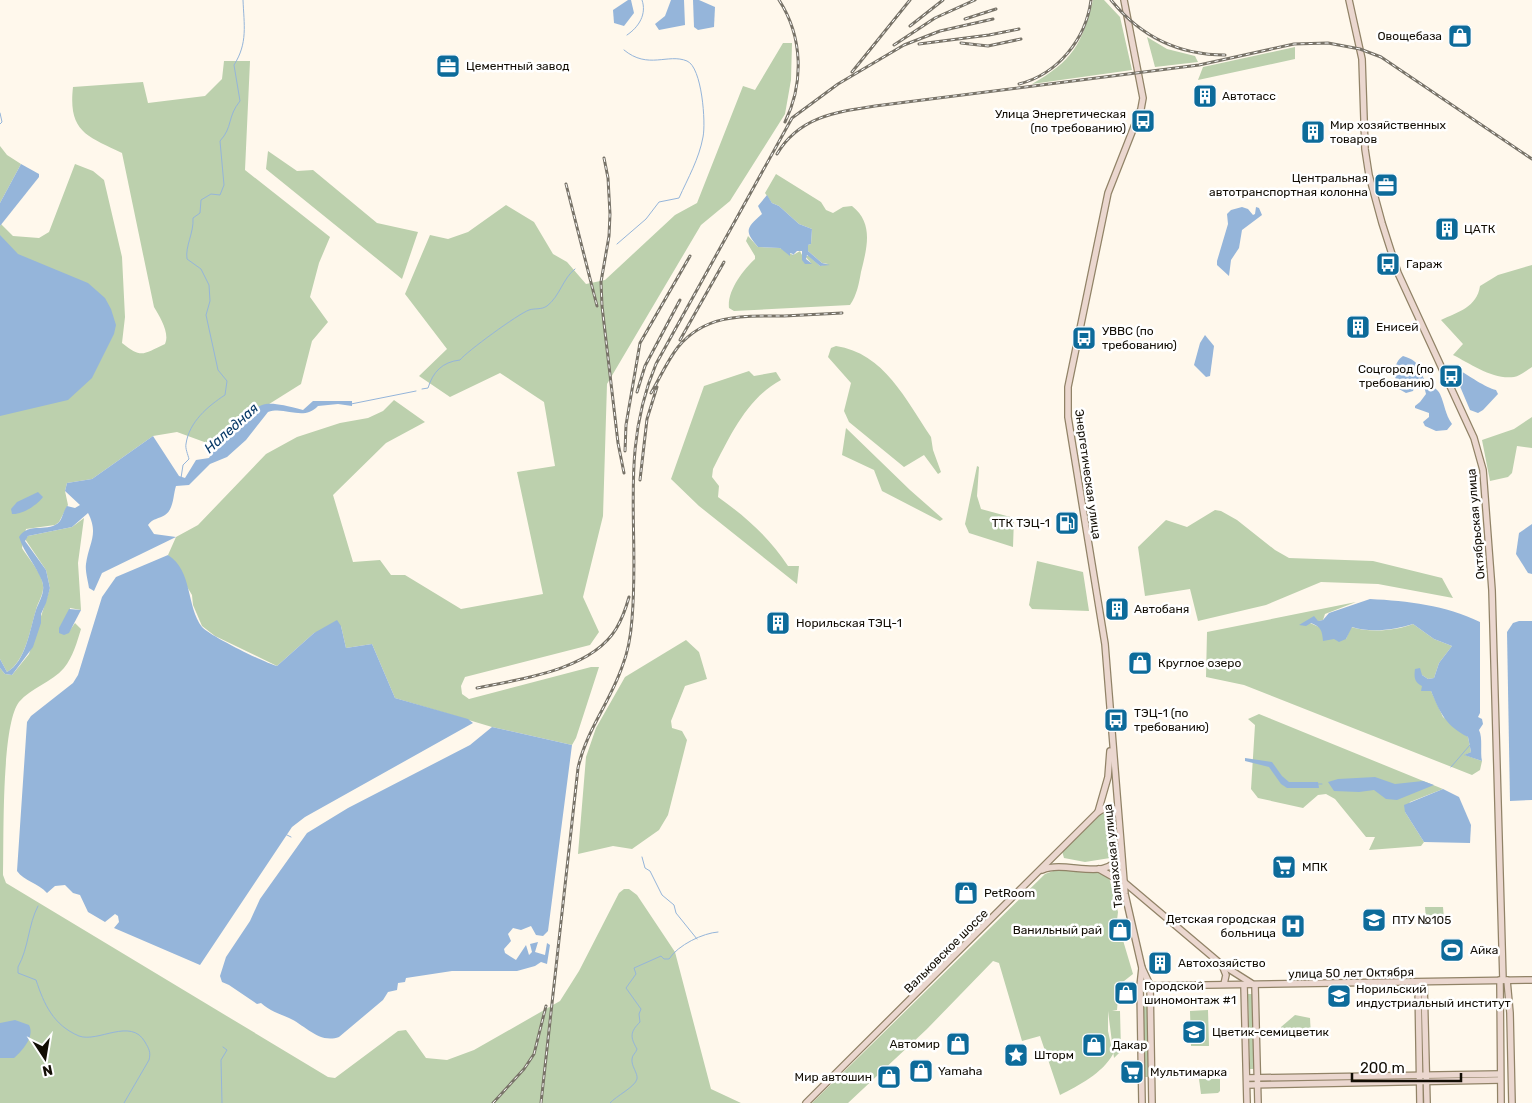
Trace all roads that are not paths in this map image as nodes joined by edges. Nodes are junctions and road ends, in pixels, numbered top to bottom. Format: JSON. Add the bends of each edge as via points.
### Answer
{"nodes":[{"id":1,"x":1124,"y":0,"type":"edge"},
{"id":2,"x":1349,"y":0,"type":"edge"},
{"id":3,"x":1111,"y":741,"type":"junction"},
{"id":4,"x":1118,"y":811,"type":"junction"},
{"id":5,"x":1098,"y":812,"type":"junction"},
{"id":6,"x":1059,"y":852,"type":"junction"},
{"id":7,"x":1121,"y":852,"type":"junction"},
{"id":8,"x":1061,"y":865,"type":"junction"},
{"id":9,"x":1099,"y":869,"type":"junction"},
{"id":10,"x":1040,"y":871,"type":"junction"},
{"id":11,"x":1124,"y":882,"type":"junction"},
{"id":12,"x":1125,"y":894,"type":"junction"},
{"id":13,"x":1221,"y":964,"type":"junction"},
{"id":14,"x":1142,"y":968,"type":"junction"},
{"id":15,"x":1503,"y":980,"type":"junction"},
{"id":16,"x":1532,"y":980,"type":"edge"},
{"id":17,"x":1421,"y":982,"type":"junction"},
{"id":18,"x":1224,"y":984,"type":"junction"},
{"id":19,"x":1244,"y":985,"type":"junction"},
{"id":20,"x":1255,"y":985,"type":"junction"},
{"id":21,"x":1140,"y":986,"type":"junction"},
{"id":22,"x":1150,"y":986,"type":"junction"},
{"id":23,"x":1500,"y":1077,"type":"junction"},
{"id":24,"x":1423,"y":1078,"type":"junction"},
{"id":25,"x":1257,"y":1081,"type":"junction"},
{"id":26,"x":1247,"y":1082,"type":"junction"},
{"id":27,"x":806,"y":1103,"type":"edge"},
{"id":28,"x":1142,"y":1103,"type":"edge"},
{"id":29,"x":1152,"y":1103,"type":"edge"},
{"id":30,"x":1248,"y":1103,"type":"edge"},
{"id":31,"x":1258,"y":1103,"type":"edge"},
{"id":32,"x":1420,"y":1103,"type":"edge"},
{"id":33,"x":1427,"y":1103,"type":"edge"},
{"id":34,"x":1501,"y":1103,"type":"edge"},
{"id":35,"x":1512,"y":1103,"type":"edge"}],
"edges":[{"from":1,"to":3,"type":"street","name":"Энергетическая улица","via":[[1143,98],[1108,193],[1068,395],[1068,417],[1106,658]]},
{"from":2,"to":15,"type":"street","name":"Октябрьская улица","via":[[1362,59],[1365,149],[1382,223],[1395,267],[1474,438],[1483,470],[1492,590]]},
{"from":3,"to":4,"type":"street","name":"Талнахская улица"},
{"from":3,"to":5,"type":"street","name":"Вальковское шоссе","via":[[1108,777]]},
{"from":4,"to":5,"type":"street","name":"Вальковское шоссе","via":[[1108,808]]},
{"from":4,"to":7,"type":"street","name":"Талнахская улица"},
{"from":5,"to":6,"type":"street","name":"Вальковское шоссе"},
{"from":6,"to":8,"type":"street"},
{"from":6,"to":10,"type":"street","name":"Вальковское шоссе"},
{"from":7,"to":9,"type":"street","via":[[1112,866]]},
{"from":7,"to":11,"type":"street","name":"Талнахская улица"},
{"from":8,"to":9,"type":"street"},
{"from":8,"to":10,"type":"street"},
{"from":9,"to":12,"type":"street","via":[[1115,878]]},
{"from":10,"to":27,"type":"street","name":"Вальковское шоссе"},
{"from":11,"to":12,"type":"street","name":"Талнахская улица"},
{"from":11,"to":13,"type":"street"},
{"from":12,"to":14,"type":"street","name":"Талнахская улица"},
{"from":13,"to":18,"type":"street","via":[[1226,975]]},
{"from":13,"to":20,"type":"street"},
{"from":14,"to":21,"type":"street","name":"Талнахская улица"},
{"from":14,"to":22,"type":"street","name":"Талнахская улица"},
{"from":15,"to":16,"type":"street","name":"улица 50 лет Октября"},
{"from":15,"to":17,"type":"street","name":"улица 50 лет Октября"},
{"from":15,"to":23,"type":"street"},
{"from":15,"to":35,"type":"street","via":[[1510,1013]]},
{"from":17,"to":20,"type":"street","name":"улица 50 лет Октября"},
{"from":17,"to":24,"type":"street"},
{"from":18,"to":19,"type":"street","name":"улица 50 лет Октября"},
{"from":18,"to":22,"type":"street","name":"улица 50 лет Октября"},
{"from":19,"to":20,"type":"street","name":"улица 50 лет Октября"},
{"from":19,"to":26,"type":"street"},
{"from":20,"to":25,"type":"street"},
{"from":21,"to":22,"type":"street","name":"улица 50 лет Октября"},
{"from":21,"to":28,"type":"street","name":"Талнахская улица"},
{"from":22,"to":29,"type":"street","name":"Талнахская улица"},
{"from":23,"to":24,"type":"street"},
{"from":23,"to":34,"type":"street"},
{"from":24,"to":25,"type":"street"},
{"from":24,"to":32,"type":"street"},
{"from":24,"to":33,"type":"street"},
{"from":25,"to":26,"type":"street"},
{"from":25,"to":31,"type":"street"},
{"from":26,"to":30,"type":"street"}]}
